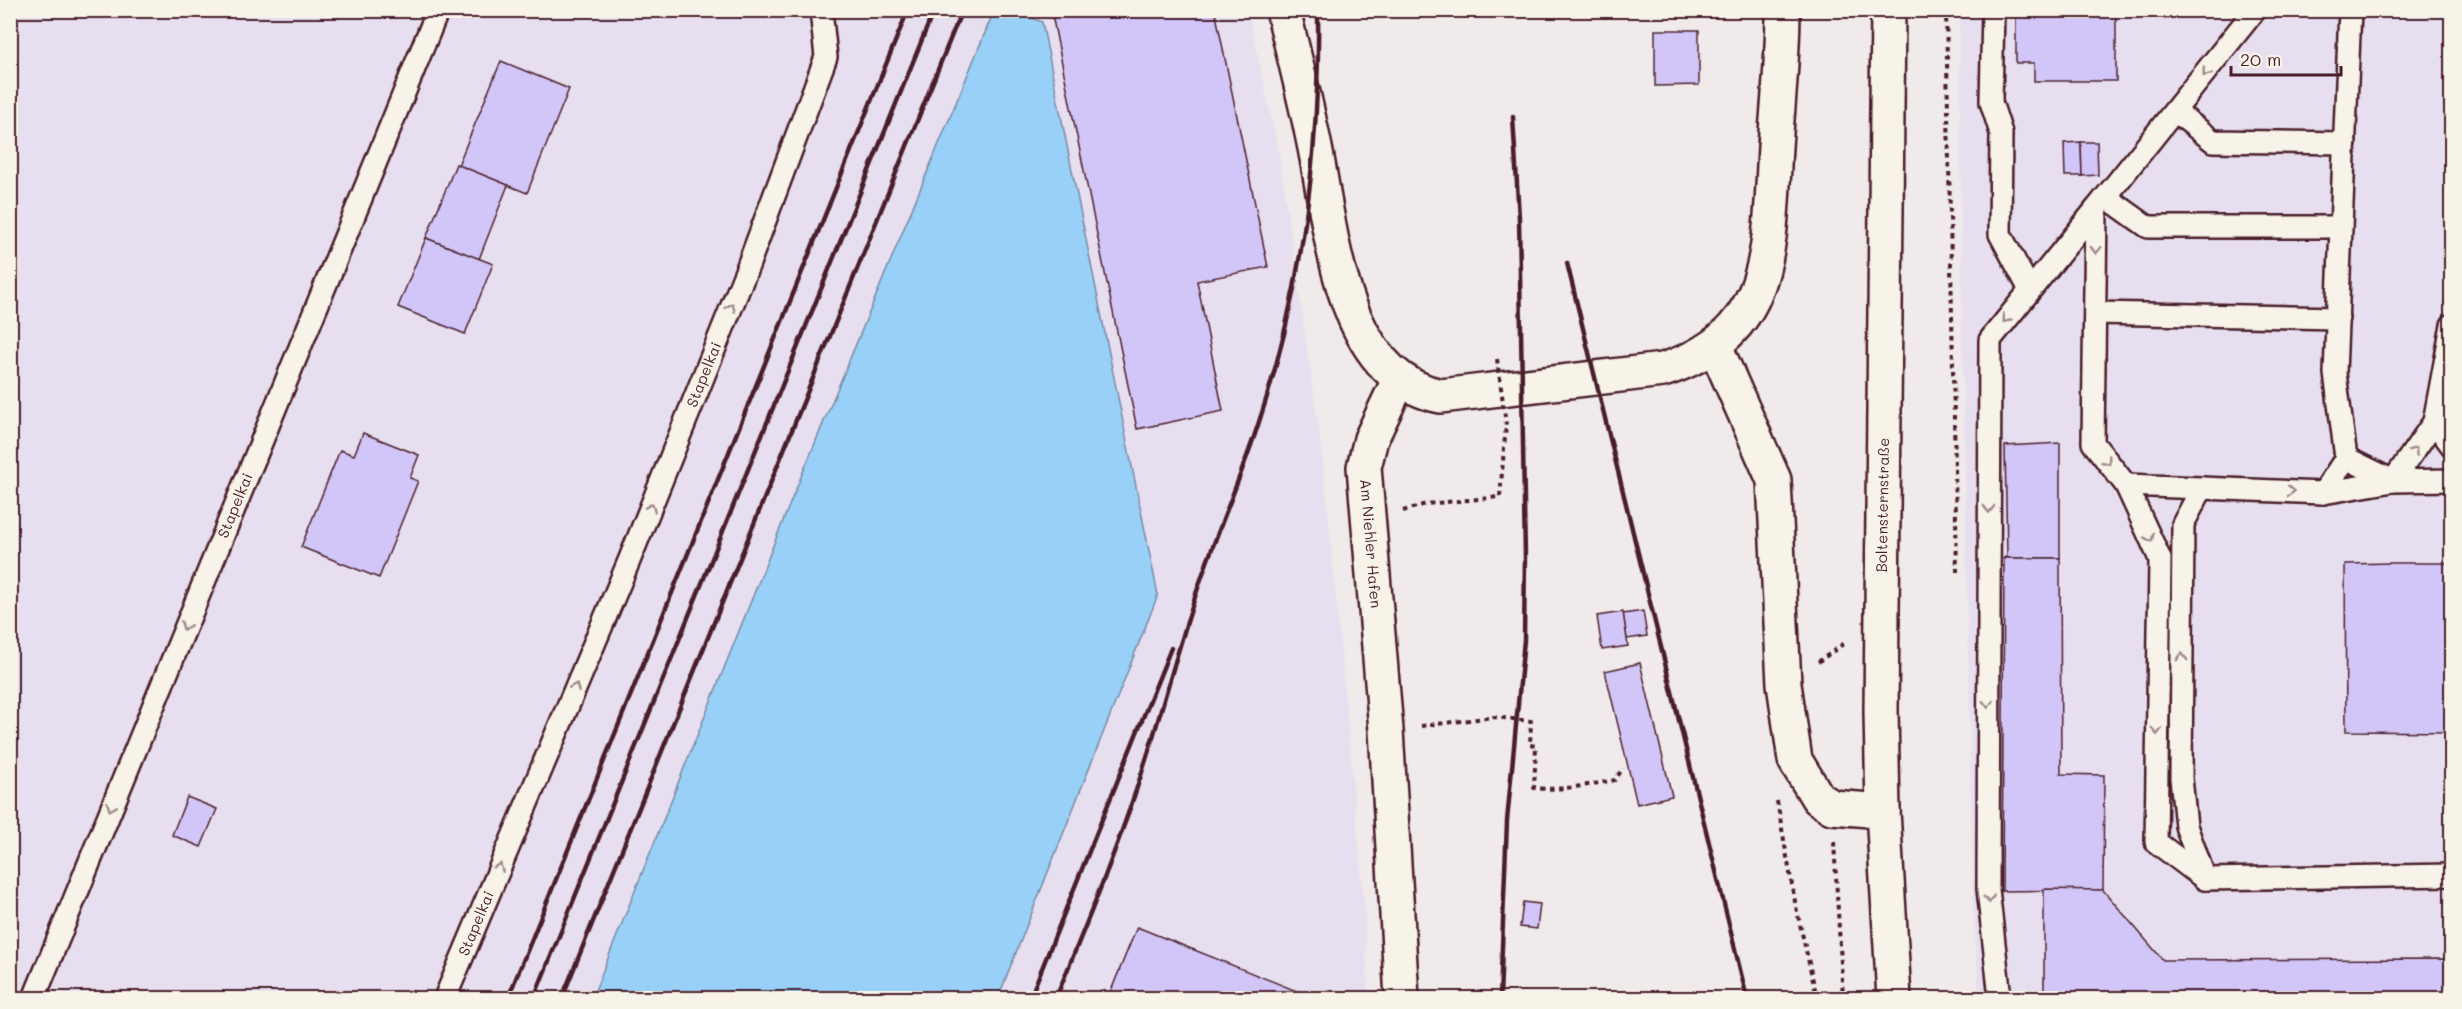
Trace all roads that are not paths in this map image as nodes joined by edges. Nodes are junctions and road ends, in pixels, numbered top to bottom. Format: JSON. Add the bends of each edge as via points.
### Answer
{"nodes":[{"id":1,"x":438,"y":10,"type":"edge"},
{"id":2,"x":821,"y":10,"type":"edge"},
{"id":3,"x":1283,"y":10,"type":"edge"},
{"id":4,"x":1783,"y":10,"type":"edge"},
{"id":5,"x":1888,"y":10,"type":"edge"},
{"id":6,"x":1993,"y":10,"type":"edge"},
{"id":7,"x":2350,"y":10,"type":"edge"},
{"id":8,"x":2255,"y":11,"type":"edge"},
{"id":9,"x":2175,"y":111,"type":"junction"},
{"id":10,"x":2345,"y":143,"type":"junction"},
{"id":11,"x":2101,"y":203,"type":"junction"},
{"id":12,"x":2341,"y":227,"type":"junction"},
{"id":13,"x":2030,"y":290,"type":"junction"},
{"id":14,"x":2095,"y":313,"type":"junction"},
{"id":15,"x":2338,"y":318,"type":"junction"},
{"id":16,"x":2451,"y":325,"type":"edge"},
{"id":17,"x":1715,"y":346,"type":"junction"},
{"id":18,"x":1399,"y":380,"type":"junction"},
{"id":19,"x":2434,"y":422,"type":"junction"},
{"id":20,"x":2451,"y":446,"type":"edge"},
{"id":21,"x":2346,"y":458,"type":"junction"},
{"id":22,"x":2451,"y":480,"type":"edge"},
{"id":23,"x":2393,"y":481,"type":"junction"},
{"id":24,"x":2126,"y":485,"type":"junction"},
{"id":25,"x":2202,"y":488,"type":"junction"},
{"id":26,"x":2323,"y":493,"type":"junction"},
{"id":27,"x":1883,"y":811,"type":"junction"},
{"id":28,"x":2451,"y":875,"type":"edge"},
{"id":29,"x":2205,"y":879,"type":"junction"},
{"id":30,"x":33,"y":999,"type":"edge"},
{"id":31,"x":445,"y":999,"type":"edge"},
{"id":32,"x":1402,"y":999,"type":"edge"},
{"id":33,"x":1894,"y":999,"type":"edge"},
{"id":34,"x":2000,"y":999,"type":"edge"}],
"edges":[{"from":1,"to":30,"type":"lane","name":"Stapelkai","one_way":true},
{"from":31,"to":2,"type":"lane","name":"Stapelkai","one_way":true,"via":[[629,561],[747,267],[826,57]]},
{"from":3,"to":18,"type":"street","via":[[1347,300],[1370,348]]},
{"from":4,"to":17,"type":"street","via":[[1773,215],[1767,260],[1754,298],[1736,326]]},
{"from":5,"to":27,"type":"street","name":"Boltensternstraße"},
{"from":6,"to":13,"type":"lane","via":[[1991,102],[2001,133],[2000,234]]},
{"from":7,"to":10,"type":"lane"},
{"from":8,"to":9,"type":"lane","one_way":true},
{"from":9,"to":10,"type":"lane","via":[[2213,141]]},
{"from":9,"to":11,"type":"lane"},
{"from":10,"to":12,"type":"lane"},
{"from":11,"to":12,"type":"lane","via":[[2148,227]]},
{"from":11,"to":13,"type":"lane"},
{"from":11,"to":14,"type":"lane","one_way":true},
{"from":12,"to":15,"type":"lane"},
{"from":13,"to":34,"type":"lane","one_way":true,"via":[[1990,340],[1988,889]]},
{"from":14,"to":15,"type":"lane"},
{"from":14,"to":24,"type":"lane","one_way":true,"via":[[2093,442]]},
{"from":15,"to":21,"type":"lane","via":[[2335,373]]},
{"from":16,"to":19,"type":"lane"},
{"from":17,"to":18,"type":"street","via":[[1690,362],[1662,370],[1488,392],[1441,396]]},
{"from":17,"to":27,"type":"street","via":[[1774,480],[1784,684],[1795,760],[1818,798],[1832,807]]},
{"from":18,"to":32,"type":"street","name":"Am Niehler Hafen","via":[[1371,440],[1364,467]]},
{"from":19,"to":20,"type":"lane"},
{"from":23,"to":19,"type":"lane","one_way":true},
{"from":21,"to":23,"type":"lane"},
{"from":21,"to":26,"type":"lane"},
{"from":22,"to":23,"type":"lane"},
{"from":23,"to":26,"type":"lane"},
{"from":24,"to":25,"type":"lane"},
{"from":24,"to":29,"type":"lane","one_way":true,"via":[[2160,559],[2156,842]]},
{"from":25,"to":26,"type":"lane","one_way":true},
{"from":29,"to":25,"type":"lane","one_way":true,"via":[[2186,826],[2181,778],[2183,524]]},
{"from":27,"to":33,"type":"street","name":"Boltensternstraße"},
{"from":28,"to":29,"type":"lane"}]}
